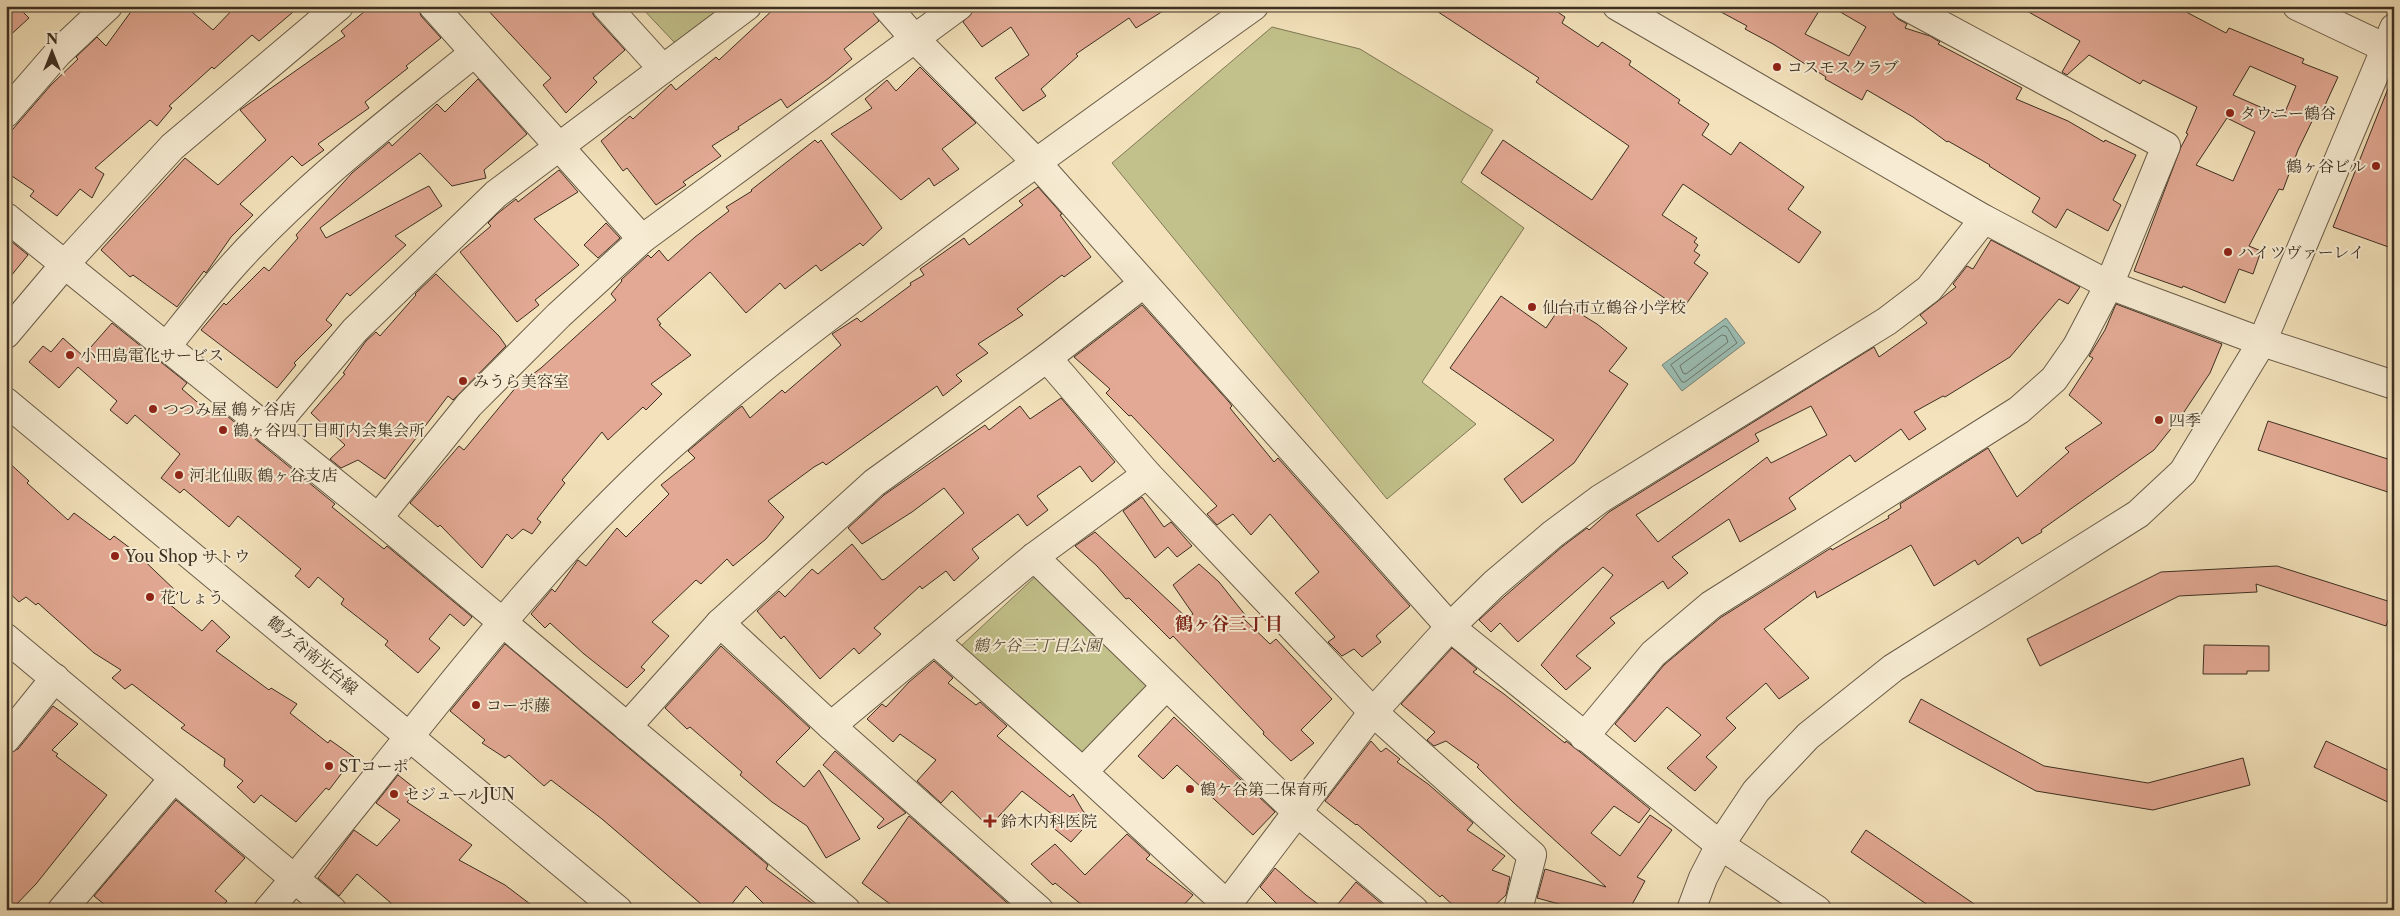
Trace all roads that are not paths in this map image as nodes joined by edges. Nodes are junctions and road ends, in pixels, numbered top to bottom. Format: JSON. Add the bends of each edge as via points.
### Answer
{"nodes":[{"id":1,"x":108,"y":6,"type":"edge"},
{"id":2,"x":340,"y":6,"type":"edge"},
{"id":3,"x":433,"y":6,"type":"edge"},
{"id":4,"x":606,"y":6,"type":"edge"},
{"id":5,"x":747,"y":6,"type":"edge"},
{"id":6,"x":886,"y":6,"type":"edge"},
{"id":7,"x":959,"y":6,"type":"edge"},
{"id":8,"x":1254,"y":6,"type":"edge"},
{"id":9,"x":1617,"y":6,"type":"edge"},
{"id":10,"x":1906,"y":6,"type":"edge"},
{"id":11,"x":2297,"y":6,"type":"edge"},
{"id":12,"x":1944,"y":15,"type":"edge"},
{"id":13,"x":915,"y":39,"type":"junction"},
{"id":14,"x":2391,"y":43,"type":"edge"},
{"id":15,"x":474,"y":53,"type":"junction"},
{"id":16,"x":663,"y":69,"type":"junction"},
{"id":17,"x":6,"y":113,"type":"edge"},
{"id":18,"x":560,"y":147,"type":"junction"},
{"id":19,"x":1036,"y":162,"type":"junction"},
{"id":20,"x":6,"y":217,"type":"edge"},
{"id":21,"x":1984,"y":219,"type":"junction"},
{"id":22,"x":642,"y":238,"type":"junction"},
{"id":23,"x":64,"y":264,"type":"junction"},
{"id":24,"x":1143,"y":284,"type":"junction"},
{"id":25,"x":2109,"y":285,"type":"junction"},
{"id":26,"x":6,"y":334,"type":"edge"},
{"id":27,"x":2262,"y":342,"type":"junction"},
{"id":28,"x":166,"y":347,"type":"junction"},
{"id":29,"x":1047,"y":358,"type":"junction"},
{"id":30,"x":2394,"y":385,"type":"edge"},
{"id":31,"x":6,"y":402,"type":"edge"},
{"id":32,"x":270,"y":431,"type":"junction"},
{"id":33,"x":1147,"y":474,"type":"junction"},
{"id":34,"x":378,"y":518,"type":"junction"},
{"id":35,"x":1034,"y":557,"type":"junction"},
{"id":36,"x":501,"y":623,"type":"junction"},
{"id":37,"x":720,"y":623,"type":"junction"},
{"id":38,"x":1450,"y":627,"type":"junction"},
{"id":39,"x":6,"y":638,"type":"edge"},
{"id":40,"x":934,"y":640,"type":"junction"},
{"id":41,"x":55,"y":678,"type":"junction"},
{"id":42,"x":1165,"y":686,"type":"junction"},
{"id":43,"x":1373,"y":712,"type":"junction"},
{"id":44,"x":830,"y":726,"type":"junction"},
{"id":45,"x":627,"y":727,"type":"junction"},
{"id":46,"x":411,"y":736,"type":"junction"},
{"id":47,"x":1584,"y":737,"type":"junction"},
{"id":48,"x":6,"y":739,"type":"edge"},
{"id":49,"x":1083,"y":772,"type":"junction"},
{"id":50,"x":174,"y":778,"type":"junction"},
{"id":51,"x":1298,"y":813,"type":"junction"},
{"id":52,"x":1720,"y":845,"type":"junction"},
{"id":53,"x":294,"y":879,"type":"junction"},
{"id":54,"x":1228,"y":908,"type":"edge"},
{"id":55,"x":62,"y":910,"type":"edge"},
{"id":56,"x":268,"y":910,"type":"edge"},
{"id":57,"x":332,"y":910,"type":"edge"},
{"id":58,"x":618,"y":910,"type":"edge"},
{"id":59,"x":846,"y":910,"type":"edge"},
{"id":60,"x":1039,"y":910,"type":"edge"},
{"id":61,"x":1414,"y":910,"type":"edge"},
{"id":62,"x":1518,"y":910,"type":"edge"},
{"id":63,"x":1691,"y":910,"type":"edge"},
{"id":64,"x":1817,"y":910,"type":"edge"}],
"edges":[{"from":1,"to":17,"type":"street","via":[[58,53]]},
{"from":2,"to":23,"type":"street","via":[[172,147]]},
{"from":3,"to":15,"type":"street"},
{"from":4,"to":16,"type":"street"},
{"from":5,"to":16,"type":"street"},
{"from":6,"to":13,"type":"street"},
{"from":7,"to":13,"type":"street"},
{"from":8,"to":19,"type":"street"},
{"from":9,"to":21,"type":"street"},
{"from":10,"to":12,"type":"street"},
{"from":11,"to":14,"type":"street"},
{"from":12,"to":25,"type":"street","via":[[2166,146]]},
{"from":13,"to":19,"type":"street"},
{"from":13,"to":22,"type":"street"},
{"from":14,"to":27,"type":"street"},
{"from":15,"to":18,"type":"street"},
{"from":15,"to":28,"type":"street","via":[[372,135],[288,210],[228,270]]},
{"from":16,"to":18,"type":"street"},
{"from":18,"to":22,"type":"street"},
{"from":18,"to":32,"type":"street","via":[[496,194],[429,256],[355,330]]},
{"from":19,"to":24,"type":"street"},
{"from":19,"to":36,"type":"street","via":[[784,349],[680,438],[569,546]]},
{"from":20,"to":23,"type":"street"},
{"from":21,"to":25,"type":"street"},
{"from":21,"to":38,"type":"street","via":[[1929,288],[1887,321],[1600,499],[1494,584]]},
{"from":22,"to":34,"type":"street","via":[[469,405]]},
{"from":23,"to":26,"type":"street"},
{"from":23,"to":28,"type":"street"},
{"from":24,"to":29,"type":"street"},
{"from":24,"to":38,"type":"street"},
{"from":25,"to":27,"type":"street"},
{"from":25,"to":47,"type":"street","via":[[2077,346],[2054,379],[2019,410],[1711,605],[1653,654]]},
{"from":27,"to":30,"type":"street"},
{"from":27,"to":52,"type":"street","via":[[2183,472],[2138,514],[1878,681],[1804,741],[1756,791]]},
{"from":28,"to":32,"type":"street"},
{"from":29,"to":33,"type":"street"},
{"from":29,"to":37,"type":"street","via":[[874,483]]},
{"from":31,"to":46,"type":"street","name":"鶴ケ谷南光台線"},
{"from":32,"to":34,"type":"street"},
{"from":33,"to":35,"type":"street"},
{"from":33,"to":43,"type":"street"},
{"from":34,"to":36,"type":"street"},
{"from":35,"to":40,"type":"street"},
{"from":35,"to":42,"type":"street"},
{"from":36,"to":45,"type":"street"},
{"from":36,"to":46,"type":"street"},
{"from":37,"to":44,"type":"street"},
{"from":37,"to":45,"type":"street"},
{"from":38,"to":43,"type":"street"},
{"from":38,"to":47,"type":"street"},
{"from":39,"to":41,"type":"street"},
{"from":40,"to":44,"type":"street"},
{"from":40,"to":49,"type":"street"},
{"from":41,"to":48,"type":"street"},
{"from":41,"to":50,"type":"street"},
{"from":42,"to":49,"type":"street"},
{"from":42,"to":51,"type":"street"},
{"from":43,"to":51,"type":"street"},
{"from":43,"to":62,"type":"street","via":[[1532,854]]},
{"from":44,"to":60,"type":"street"},
{"from":45,"to":59,"type":"street"},
{"from":46,"to":53,"type":"street"},
{"from":46,"to":58,"type":"street","name":"鶴ケ谷南光台線"},
{"from":47,"to":52,"type":"street"},
{"from":49,"to":54,"type":"street"},
{"from":50,"to":53,"type":"street"},
{"from":50,"to":55,"type":"street"},
{"from":51,"to":54,"type":"street"},
{"from":51,"to":61,"type":"street"},
{"from":52,"to":63,"type":"street"},
{"from":52,"to":64,"type":"street"},
{"from":53,"to":56,"type":"street"},
{"from":53,"to":57,"type":"street"}]}
